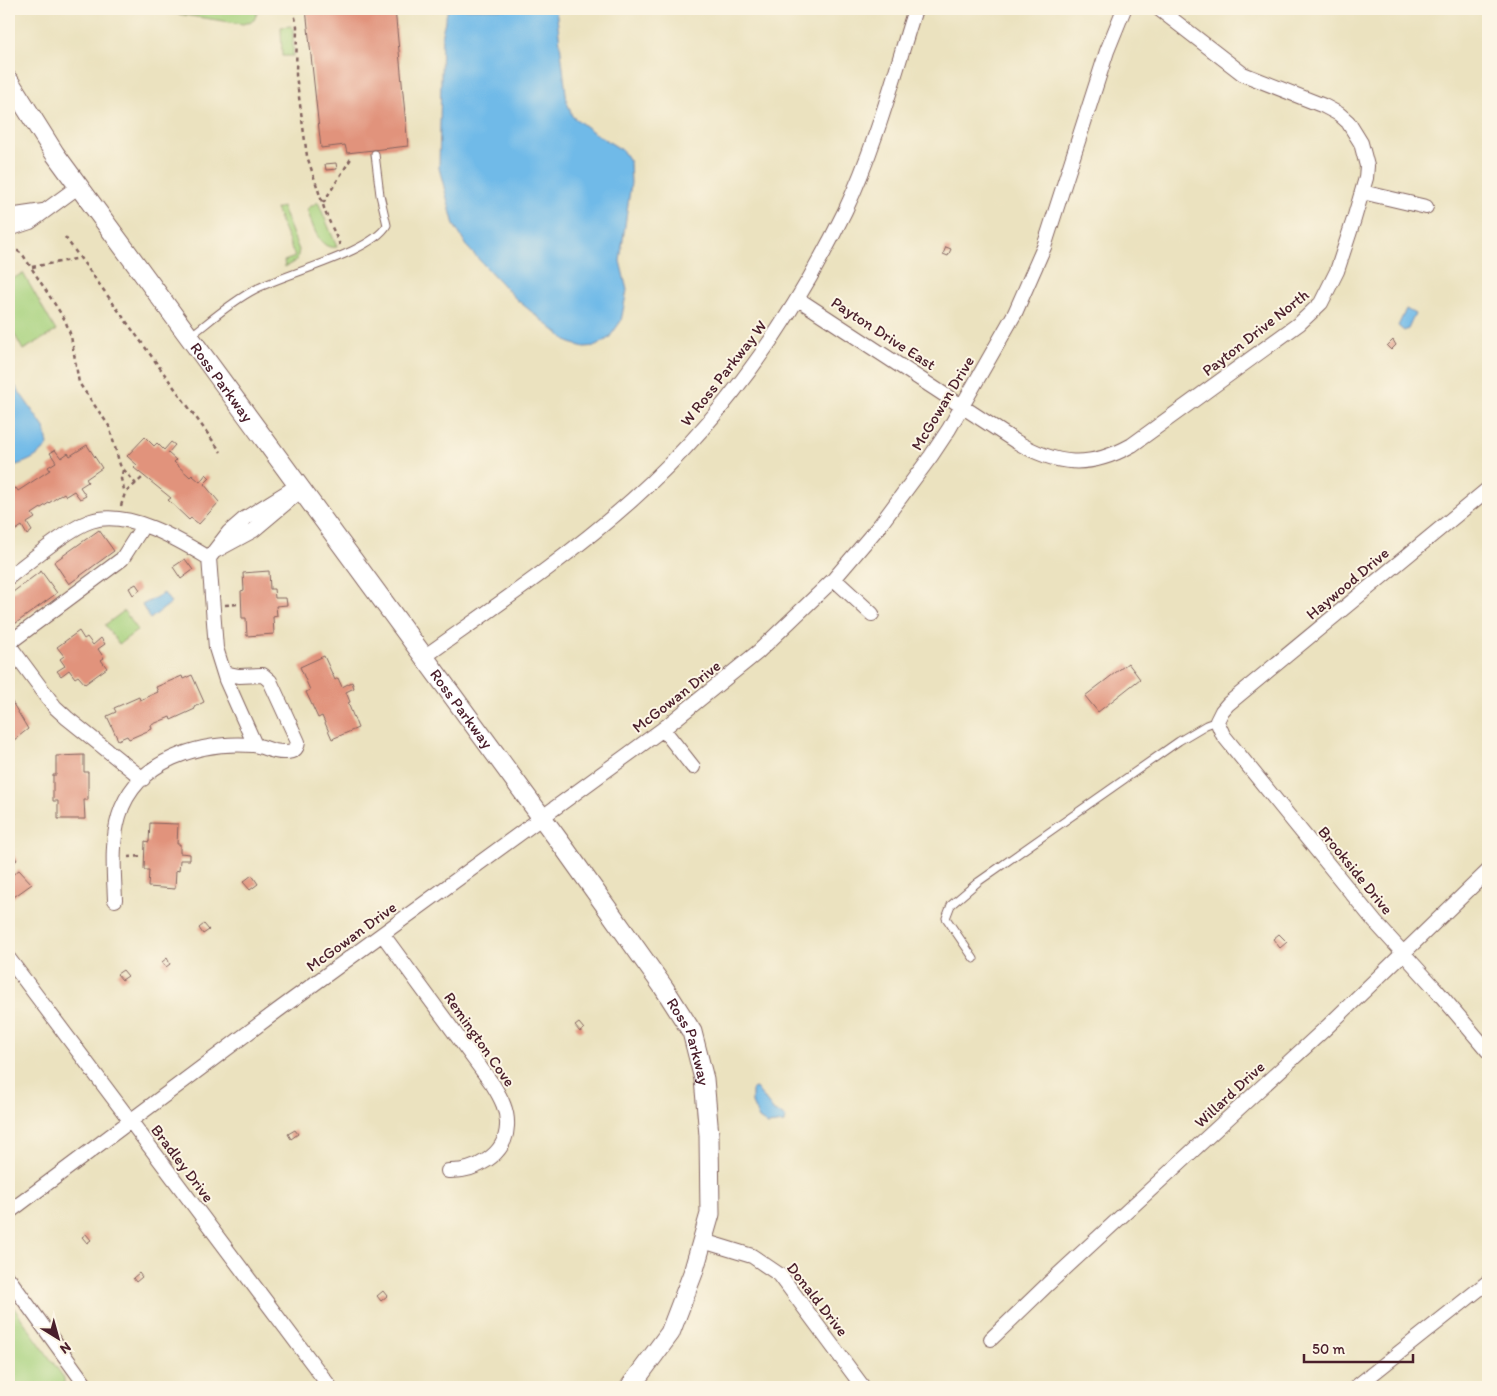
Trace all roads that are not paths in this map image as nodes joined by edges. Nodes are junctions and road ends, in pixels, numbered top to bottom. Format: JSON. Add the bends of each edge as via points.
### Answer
{"nodes":[{"id":1,"x":914,"y":9,"type":"edge"},
{"id":2,"x":1124,"y":9,"type":"edge"},
{"id":3,"x":1159,"y":9,"type":"edge"},
{"id":4,"x":9,"y":81,"type":"edge"},
{"id":5,"x":375,"y":154,"type":"dead end"},
{"id":6,"x":79,"y":186,"type":"junction"},
{"id":7,"x":1362,"y":192,"type":"junction"},
{"id":8,"x":1426,"y":207,"type":"dead end"},
{"id":9,"x":43,"y":211,"type":"junction"},
{"id":10,"x":9,"y":216,"type":"edge"},
{"id":11,"x":9,"y":229,"type":"edge"},
{"id":12,"x":798,"y":299,"type":"junction"},
{"id":13,"x":189,"y":337,"type":"junction"},
{"id":14,"x":962,"y":405,"type":"junction"},
{"id":15,"x":1138,"y":441,"type":"joint"},
{"id":16,"x":299,"y":488,"type":"junction"},
{"id":17,"x":1488,"y":489,"type":"edge"},
{"id":18,"x":143,"y":526,"type":"junction"},
{"id":19,"x":212,"y":554,"type":"junction"},
{"id":20,"x":9,"y":577,"type":"edge"},
{"id":21,"x":834,"y":579,"type":"junction"},
{"id":22,"x":872,"y":614,"type":"dead end"},
{"id":23,"x":9,"y":644,"type":"edge"},
{"id":24,"x":424,"y":657,"type":"junction"},
{"id":25,"x":224,"y":673,"type":"junction"},
{"id":26,"x":1217,"y":721,"type":"junction"},
{"id":27,"x":663,"y":728,"type":"junction"},
{"id":28,"x":255,"y":745,"type":"junction"},
{"id":29,"x":693,"y":767,"type":"dead end"},
{"id":30,"x":143,"y":779,"type":"junction"},
{"id":31,"x":541,"y":818,"type":"junction"},
{"id":32,"x":1488,"y":871,"type":"edge"},
{"id":33,"x":115,"y":900,"type":"dead end"},
{"id":34,"x":383,"y":935,"type":"junction"},
{"id":35,"x":1403,"y":953,"type":"junction"},
{"id":36,"x":9,"y":959,"type":"edge"},
{"id":37,"x":974,"y":959,"type":"dead end"},
{"id":38,"x":1488,"y":1051,"type":"edge"},
{"id":39,"x":131,"y":1122,"type":"junction"},
{"id":40,"x":448,"y":1171,"type":"dead end"},
{"id":41,"x":9,"y":1212,"type":"edge"},
{"id":42,"x":703,"y":1241,"type":"junction"},
{"id":43,"x":9,"y":1279,"type":"edge"},
{"id":44,"x":1488,"y":1282,"type":"edge"},
{"id":45,"x":991,"y":1339,"type":"dead end"},
{"id":46,"x":87,"y":1387,"type":"edge"},
{"id":47,"x":330,"y":1387,"type":"edge"},
{"id":48,"x":630,"y":1387,"type":"edge"},
{"id":49,"x":863,"y":1387,"type":"edge"},
{"id":50,"x":1356,"y":1387,"type":"edge"}],
"edges":[{"from":1,"to":12,"type":"street","name":"W Ross Parkway W","via":[[853,191]]},
{"from":2,"to":14,"type":"street","name":"McGowan Drive","via":[[1107,50],[1044,247],[1015,313]]},
{"from":3,"to":7,"type":"street","name":"Payton Drive North","via":[[1243,74],[1324,106],[1348,122],[1366,153],[1366,178]]},
{"from":4,"to":6,"type":"street","name":"Ross Parkway"},
{"from":5,"to":13,"type":"lane","via":[[387,225],[376,238],[255,289]]},
{"from":6,"to":9,"type":"street"},
{"from":6,"to":13,"type":"street","name":"Ross Parkway"},
{"from":7,"to":8,"type":"street"},
{"from":7,"to":15,"type":"street","name":"Payton Drive North","via":[[1337,271],[1321,303],[1300,323]]},
{"from":9,"to":10,"type":"street"},
{"from":9,"to":11,"type":"street","via":[[30,222]]},
{"from":12,"to":14,"type":"street","name":"Payton Drive East"},
{"from":12,"to":24,"type":"street","name":"W Ross Parkway W","via":[[736,389],[655,478],[566,553]]},
{"from":13,"to":16,"type":"street","name":"Ross Parkway"},
{"from":14,"to":15,"type":"street","name":"Payton Drive East","via":[[1023,445],[1055,460],[1097,460]]},
{"from":14,"to":21,"type":"street","name":"McGowan Drive","via":[[909,487]]},
{"from":16,"to":19,"type":"street","via":[[244,519]]},
{"from":16,"to":24,"type":"street","name":"Ross Parkway"},
{"from":17,"to":26,"type":"street","name":"Haywood Drive","via":[[1228,704]]},
{"from":18,"to":19,"type":"street"},
{"from":18,"to":20,"type":"street","via":[[118,519],[102,519],[80,526]]},
{"from":18,"to":23,"type":"street","via":[[122,559]]},
{"from":19,"to":25,"type":"street","via":[[216,648]]},
{"from":21,"to":22,"type":"street"},
{"from":21,"to":27,"type":"street","name":"McGowan Drive","via":[[758,652]]},
{"from":23,"to":30,"type":"street","via":[[66,718]]},
{"from":24,"to":31,"type":"street","name":"Ross Parkway"},
{"from":25,"to":28,"type":"street"},
{"from":25,"to":28,"type":"street","via":[[263,675],[270,681],[298,742],[294,751],[286,752],[269,752]]},
{"from":26,"to":35,"type":"street","name":"Brookside Drive","via":[[1223,735]]},
{"from":26,"to":37,"type":"lane","via":[[1172,746],[978,882],[951,906],[946,918]]},
{"from":27,"to":29,"type":"street"},
{"from":27,"to":31,"type":"street","name":"McGowan Drive"},
{"from":28,"to":30,"type":"street","via":[[209,746],[182,753],[165,760]]},
{"from":30,"to":33,"type":"street","via":[[118,817],[114,855]]},
{"from":31,"to":34,"type":"street","name":"McGowan Drive"},
{"from":31,"to":42,"type":"street","name":"Ross Parkway","via":[[692,1032],[704,1079],[709,1135],[710,1214]]},
{"from":32,"to":35,"type":"street","name":"Willard Drive"},
{"from":34,"to":39,"type":"street","name":"McGowan Drive"},
{"from":34,"to":40,"type":"street","name":"Remington Cove","via":[[493,1085],[506,1113],[506,1131],[492,1155],[463,1171]]},
{"from":35,"to":38,"type":"street","name":"Brookside Drive"},
{"from":35,"to":45,"type":"street","name":"Willard Drive"},
{"from":36,"to":39,"type":"street","name":"Bradley Drive"},
{"from":39,"to":41,"type":"street","name":"McGowan Drive"},
{"from":39,"to":47,"type":"street","name":"Bradley Drive"},
{"from":42,"to":48,"type":"street","name":"Ross Parkway","via":[[670,1333]]},
{"from":42,"to":49,"type":"street","name":"Donald Drive","via":[[752,1256],[780,1276]]},
{"from":43,"to":46,"type":"street"},
{"from":44,"to":50,"type":"street"}]}
